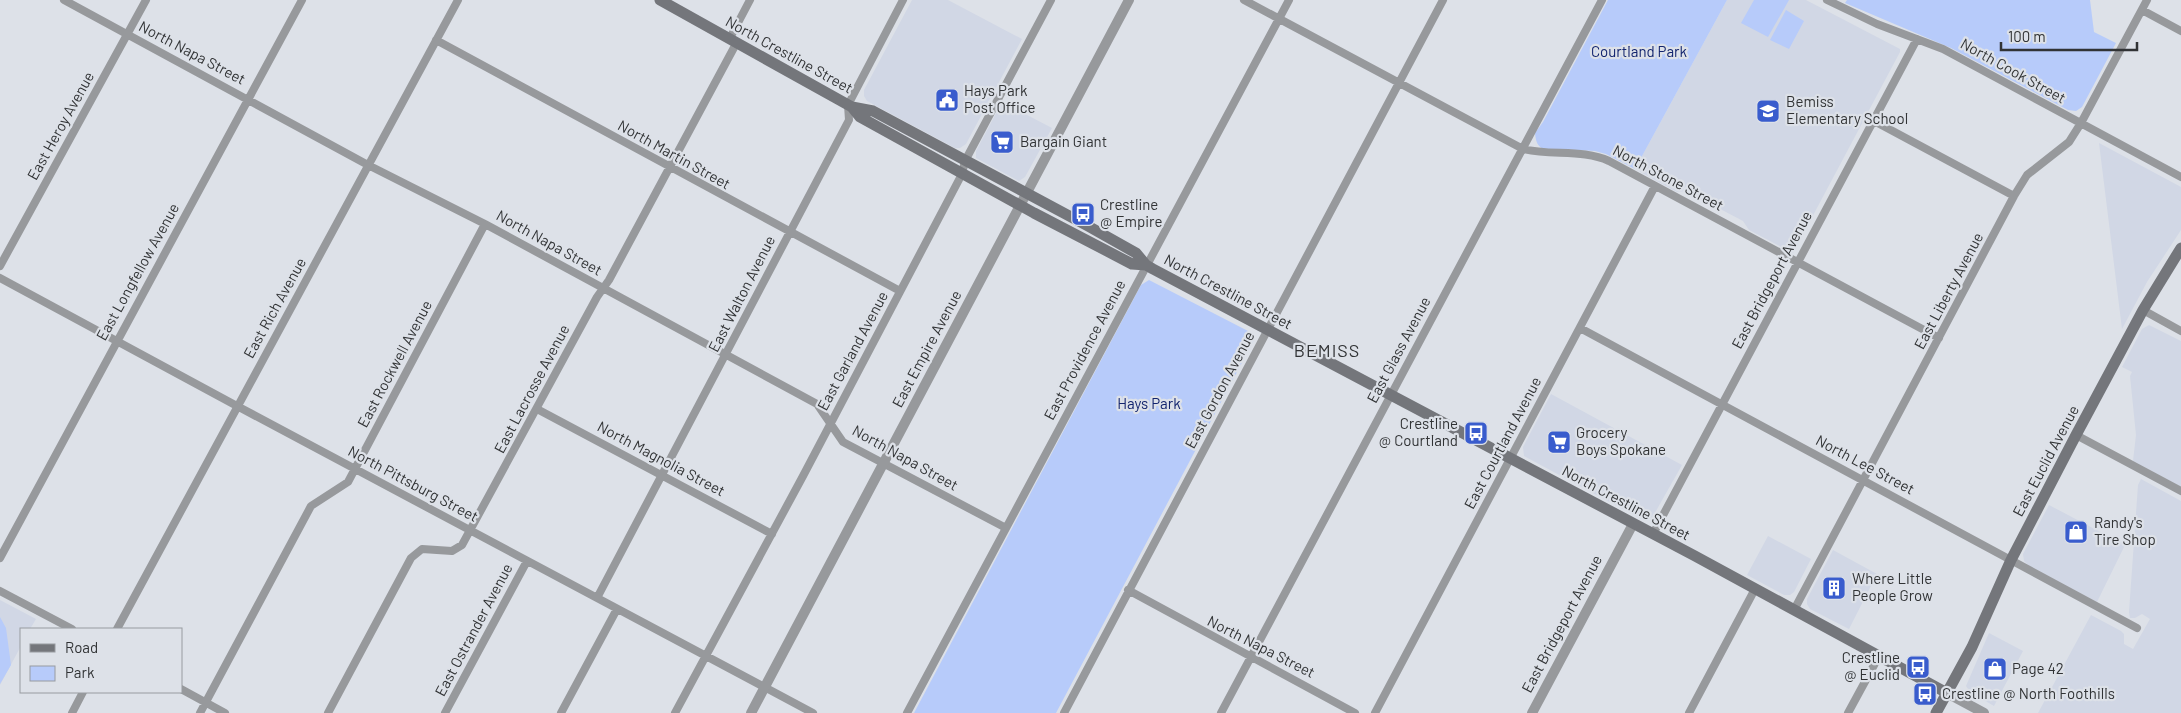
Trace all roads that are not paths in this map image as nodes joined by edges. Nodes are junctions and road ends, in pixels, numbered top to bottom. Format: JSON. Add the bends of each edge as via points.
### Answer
{"nodes":[{"id":1,"x":64,"y":0,"type":"edge"},
{"id":2,"x":146,"y":0,"type":"edge"},
{"id":3,"x":302,"y":0,"type":"edge"},
{"id":4,"x":458,"y":0,"type":"edge"},
{"id":5,"x":660,"y":0,"type":"edge"},
{"id":6,"x":750,"y":0,"type":"edge"},
{"id":7,"x":903,"y":0,"type":"edge"},
{"id":8,"x":1051,"y":0,"type":"edge"},
{"id":9,"x":1130,"y":0,"type":"edge"},
{"id":10,"x":1244,"y":0,"type":"edge"},
{"id":11,"x":1288,"y":0,"type":"edge"},
{"id":12,"x":1444,"y":0,"type":"edge"},
{"id":13,"x":1602,"y":0,"type":"edge"},
{"id":14,"x":1827,"y":0,"type":"edge"},
{"id":15,"x":2147,"y":0,"type":"edge"},
{"id":16,"x":2142,"y":10,"type":"junction"},
{"id":17,"x":1279,"y":18,"type":"junction"},
{"id":18,"x":2181,"y":31,"type":"edge"},
{"id":19,"x":127,"y":34,"type":"junction"},
{"id":20,"x":1917,"y":39,"type":"junction"},
{"id":21,"x":436,"y":40,"type":"junction"},
{"id":22,"x":734,"y":40,"type":"junction"},
{"id":23,"x":1399,"y":83,"type":"junction"},
{"id":24,"x":249,"y":99,"type":"junction"},
{"id":25,"x":850,"y":106,"type":"junction"},
{"id":26,"x":1874,"y":120,"type":"junction"},
{"id":27,"x":2081,"y":124,"type":"junction"},
{"id":28,"x":1523,"y":149,"type":"junction"},
{"id":29,"x":965,"y":160,"type":"junction"},
{"id":30,"x":368,"y":165,"type":"junction"},
{"id":31,"x":670,"y":168,"type":"junction"},
{"id":32,"x":962,"y":174,"type":"junction"},
{"id":33,"x":2181,"y":177,"type":"edge"},
{"id":34,"x":1655,"y":186,"type":"junction"},
{"id":35,"x":1027,"y":193,"type":"junction"},
{"id":36,"x":2014,"y":196,"type":"junction"},
{"id":37,"x":1020,"y":205,"type":"junction"},
{"id":38,"x":485,"y":224,"type":"junction"},
{"id":39,"x":789,"y":233,"type":"junction"},
{"id":40,"x":2181,"y":248,"type":"edge"},
{"id":41,"x":1798,"y":262,"type":"junction"},
{"id":42,"x":1146,"y":265,"type":"junction"},
{"id":43,"x":0,"y":266,"type":"edge"},
{"id":44,"x":0,"y":278,"type":"edge"},
{"id":45,"x":603,"y":288,"type":"junction"},
{"id":46,"x":900,"y":291,"type":"junction"},
{"id":47,"x":2143,"y":310,"type":"junction"},
{"id":48,"x":1580,"y":328,"type":"junction"},
{"id":49,"x":1267,"y":330,"type":"junction"},
{"id":50,"x":2181,"y":331,"type":"edge"},
{"id":51,"x":1939,"y":338,"type":"junction"},
{"id":52,"x":116,"y":341,"type":"junction"},
{"id":53,"x":726,"y":354,"type":"junction"},
{"id":54,"x":1390,"y":395,"type":"junction"},
{"id":55,"x":1722,"y":405,"type":"junction"},
{"id":56,"x":237,"y":406,"type":"junction"},
{"id":57,"x":537,"y":409,"type":"junction"},
{"id":58,"x":831,"y":423,"type":"junction"},
{"id":59,"x":2076,"y":435,"type":"junction"},
{"id":60,"x":1510,"y":458,"type":"junction"},
{"id":61,"x":883,"y":463,"type":"junction"},
{"id":62,"x":355,"y":468,"type":"junction"},
{"id":63,"x":662,"y":475,"type":"junction"},
{"id":64,"x":1864,"y":480,"type":"junction"},
{"id":65,"x":2181,"y":491,"type":"edge"},
{"id":66,"x":1632,"y":524,"type":"junction"},
{"id":67,"x":1006,"y":528,"type":"junction"},
{"id":68,"x":471,"y":531,"type":"junction"},
{"id":69,"x":772,"y":534,"type":"junction"},
{"id":70,"x":1653,"y":534,"type":"junction"},
{"id":71,"x":0,"y":558,"type":"edge"},
{"id":72,"x":2011,"y":560,"type":"junction"},
{"id":73,"x":527,"y":561,"type":"junction"},
{"id":74,"x":1755,"y":589,"type":"junction"},
{"id":75,"x":1128,"y":590,"type":"junction"},
{"id":76,"x":0,"y":591,"type":"edge"},
{"id":77,"x":597,"y":598,"type":"junction"},
{"id":78,"x":617,"y":608,"type":"junction"},
{"id":79,"x":1794,"y":610,"type":"junction"},
{"id":80,"x":70,"y":628,"type":"edge"},
{"id":81,"x":118,"y":628,"type":"edge"},
{"id":82,"x":2137,"y":628,"type":"dead end"},
{"id":83,"x":1879,"y":656,"type":"junction"},
{"id":84,"x":706,"y":657,"type":"junction"},
{"id":85,"x":1250,"y":658,"type":"junction"},
{"id":86,"x":764,"y":687,"type":"junction"},
{"id":87,"x":182,"y":690,"type":"edge"},
{"id":88,"x":82,"y":693,"type":"edge"},
{"id":89,"x":1947,"y":693,"type":"junction"},
{"id":90,"x":206,"y":702,"type":"junction"},
{"id":91,"x":72,"y":713,"type":"edge"},
{"id":92,"x":200,"y":713,"type":"edge"},
{"id":93,"x":225,"y":713,"type":"edge"},
{"id":94,"x":328,"y":713,"type":"edge"},
{"id":95,"x":445,"y":713,"type":"edge"},
{"id":96,"x":561,"y":713,"type":"edge"},
{"id":97,"x":675,"y":713,"type":"edge"},
{"id":98,"x":750,"y":713,"type":"edge"},
{"id":99,"x":813,"y":713,"type":"edge"},
{"id":100,"x":907,"y":713,"type":"edge"},
{"id":101,"x":1064,"y":713,"type":"edge"},
{"id":102,"x":1221,"y":713,"type":"edge"},
{"id":103,"x":1355,"y":713,"type":"edge"},
{"id":104,"x":1375,"y":713,"type":"edge"},
{"id":105,"x":1532,"y":713,"type":"edge"},
{"id":106,"x":1689,"y":713,"type":"edge"},
{"id":107,"x":1848,"y":713,"type":"edge"},
{"id":108,"x":1936,"y":713,"type":"edge"},
{"id":109,"x":1984,"y":713,"type":"edge"}],
"edges":[{"from":1,"to":19,"type":"street","name":"North Napa Street"},
{"from":2,"to":19,"type":"street","name":"East Heroy Avenue"},
{"from":3,"to":24,"type":"street","name":"East Longfellow Avenue"},
{"from":4,"to":21,"type":"street","name":"East Rich Avenue"},
{"from":5,"to":22,"type":"main road","name":"North Crestline Street"},
{"from":6,"to":22,"type":"street","name":"East Lacrosse Avenue"},
{"from":7,"to":25,"type":"street","name":"East Walton Avenue"},
{"from":8,"to":29,"type":"street","name":"East Garland Avenue"},
{"from":9,"to":35,"type":"street","name":"East Empire Avenue"},
{"from":10,"to":17,"type":"street","name":"North Stone Street"},
{"from":11,"to":17,"type":"street","name":"East Providence Avenue"},
{"from":12,"to":23,"type":"street","name":"East Gordon Avenue"},
{"from":13,"to":28,"type":"street","name":"East Glass Avenue"},
{"from":14,"to":20,"type":"street","name":"North Cook Street"},
{"from":15,"to":16,"type":"street","name":"East Liberty Avenue"},
{"from":16,"to":18,"type":"street"},
{"from":16,"to":27,"type":"street","name":"East Liberty Avenue"},
{"from":17,"to":23,"type":"street","name":"North Stone Street"},
{"from":17,"to":42,"type":"street","name":"East Providence Avenue"},
{"from":19,"to":24,"type":"street","name":"North Napa Street"},
{"from":19,"to":43,"type":"street","name":"East Heroy Avenue"},
{"from":20,"to":26,"type":"street","name":"East Bridgeport Avenue"},
{"from":20,"to":27,"type":"street","name":"North Cook Street","via":[[1944,49]]},
{"from":21,"to":30,"type":"street","name":"East Rich Avenue"},
{"from":21,"to":31,"type":"street","name":"North Martin Street"},
{"from":22,"to":25,"type":"main road","name":"North Crestline Street"},
{"from":22,"to":31,"type":"street","name":"East Lacrosse Avenue"},
{"from":23,"to":28,"type":"street","name":"North Stone Street"},
{"from":23,"to":49,"type":"street","name":"East Gordon Avenue"},
{"from":24,"to":30,"type":"street","name":"North Napa Street"},
{"from":24,"to":52,"type":"street","name":"East Longfellow Avenue"},
{"from":25,"to":29,"type":"main road","name":"North Crestline Street","via":[[872,111]]},
{"from":25,"to":32,"type":"main road","name":"North Crestline Street","via":[[860,117]]},
{"from":25,"to":39,"type":"street","name":"East Walton Avenue","via":[[849,120]]},
{"from":26,"to":36,"type":"street"},
{"from":26,"to":41,"type":"street","name":"East Bridgeport Avenue"},
{"from":27,"to":33,"type":"street","name":"North Cook Street"},
{"from":27,"to":36,"type":"street","name":"East Liberty Avenue","via":[[2069,142],[2027,175]]},
{"from":28,"to":34,"type":"street","name":"North Stone Street","via":[[1598,156]]},
{"from":28,"to":54,"type":"street","name":"East Glass Avenue"},
{"from":29,"to":32,"type":"street","name":"East Garland Avenue"},
{"from":29,"to":35,"type":"main road","name":"North Crestline Street"},
{"from":30,"to":38,"type":"street","name":"North Napa Street"},
{"from":30,"to":56,"type":"street","name":"East Rich Avenue"},
{"from":31,"to":39,"type":"street","name":"North Martin Street"},
{"from":31,"to":45,"type":"street","name":"East Lacrosse Avenue"},
{"from":32,"to":37,"type":"main road","name":"North Crestline Street"},
{"from":32,"to":46,"type":"street","name":"East Garland Avenue"},
{"from":34,"to":41,"type":"street","name":"North Stone Street"},
{"from":34,"to":48,"type":"street","name":"East Courtland Avenue"},
{"from":35,"to":37,"type":"street","name":"East Empire Avenue"},
{"from":35,"to":42,"type":"main road","name":"North Crestline Street","via":[[1136,253]]},
{"from":36,"to":51,"type":"street","name":"East Liberty Avenue"},
{"from":37,"to":42,"type":"main road","name":"North Crestline Street","via":[[1132,264]]},
{"from":37,"to":61,"type":"street","name":"East Empire Avenue"},
{"from":38,"to":45,"type":"street","name":"North Napa Street"},
{"from":38,"to":62,"type":"street","name":"East Rockwell Avenue"},
{"from":39,"to":46,"type":"street","name":"North Martin Street"},
{"from":39,"to":53,"type":"street","name":"East Walton Avenue"},
{"from":40,"to":47,"type":"main road","name":"East Euclid Avenue"},
{"from":41,"to":51,"type":"street","name":"North Stone Street"},
{"from":41,"to":55,"type":"street","name":"East Bridgeport Avenue"},
{"from":42,"to":49,"type":"main road","name":"North Crestline Street"},
{"from":42,"to":67,"type":"street","name":"East Providence Avenue"},
{"from":44,"to":52,"type":"street","name":"North Pittsburg Street"},
{"from":45,"to":53,"type":"street","name":"North Napa Street"},
{"from":45,"to":57,"type":"street","name":"East Lacrosse Avenue"},
{"from":46,"to":58,"type":"street","name":"East Garland Avenue"},
{"from":47,"to":50,"type":"street"},
{"from":47,"to":59,"type":"main road","name":"East Euclid Avenue"},
{"from":48,"to":55,"type":"street","name":"North Lee Street"},
{"from":48,"to":60,"type":"street","name":"East Courtland Avenue"},
{"from":49,"to":54,"type":"main road","name":"North Crestline Street"},
{"from":49,"to":75,"type":"street","name":"East Gordon Avenue"},
{"from":51,"to":64,"type":"street","name":"East Liberty Avenue"},
{"from":52,"to":56,"type":"street","name":"North Pittsburg Street"},
{"from":52,"to":71,"type":"street","name":"East Longfellow Avenue"},
{"from":53,"to":58,"type":"street","name":"North Napa Street","via":[[817,404]]},
{"from":53,"to":63,"type":"street","name":"East Walton Avenue"},
{"from":54,"to":60,"type":"main road","name":"North Crestline Street"},
{"from":54,"to":85,"type":"street","name":"East Glass Avenue"},
{"from":55,"to":64,"type":"street","name":"North Lee Street"},
{"from":55,"to":70,"type":"street","name":"East Bridgeport Avenue"},
{"from":56,"to":62,"type":"street","name":"North Pittsburg Street"},
{"from":56,"to":81,"type":"street","name":"East Rich Avenue"},
{"from":57,"to":63,"type":"street","name":"North Magnolia Street"},
{"from":57,"to":68,"type":"street","name":"East Lacrosse Avenue"},
{"from":58,"to":61,"type":"street","name":"North Napa Street","via":[[843,442]]},
{"from":58,"to":69,"type":"street","name":"East Garland Avenue"},
{"from":59,"to":65,"type":"street"},
{"from":59,"to":72,"type":"main road","name":"East Euclid Avenue"},
{"from":60,"to":66,"type":"main road","name":"North Crestline Street"},
{"from":60,"to":104,"type":"street","name":"East Courtland Avenue"},
{"from":61,"to":67,"type":"street","name":"North Napa Street"},
{"from":61,"to":86,"type":"street","name":"East Empire Avenue"},
{"from":62,"to":68,"type":"street","name":"North Pittsburg Street"},
{"from":62,"to":90,"type":"street","name":"East Rockwell Avenue","via":[[348,482],[311,506]]},
{"from":63,"to":69,"type":"street","name":"North Magnolia Street"},
{"from":63,"to":77,"type":"street","name":"East Walton Avenue"},
{"from":64,"to":72,"type":"street","name":"North Lee Street"},
{"from":64,"to":79,"type":"street","name":"East Liberty Avenue"},
{"from":66,"to":70,"type":"main road","name":"North Crestline Street"},
{"from":66,"to":105,"type":"street","name":"East Bridgeport Avenue"},
{"from":67,"to":100,"type":"street","name":"East Providence Avenue"},
{"from":68,"to":73,"type":"street","name":"North Pittsburg Street"},
{"from":68,"to":94,"type":"street","name":"East Lacrosse Avenue","via":[[462,545],[452,551],[422,549],[411,558]]},
{"from":69,"to":84,"type":"street","name":"East Garland Avenue"},
{"from":70,"to":74,"type":"main road","name":"North Crestline Street"},
{"from":72,"to":82,"type":"street","name":"North Lee Street"},
{"from":72,"to":89,"type":"main road","name":"East Euclid Avenue","via":[[1972,647]]},
{"from":73,"to":77,"type":"street","name":"North Pittsburg Street"},
{"from":73,"to":95,"type":"street","name":"East Ostrander Avenue"},
{"from":74,"to":79,"type":"main road","name":"North Crestline Street"},
{"from":74,"to":106,"type":"street"},
{"from":75,"to":85,"type":"street","name":"North Napa Street"},
{"from":75,"to":101,"type":"street","name":"East Gordon Avenue"},
{"from":76,"to":80,"type":"street"},
{"from":77,"to":78,"type":"street","name":"North Pittsburg Street"},
{"from":78,"to":84,"type":"street","name":"North Pittsburg Street"},
{"from":78,"to":96,"type":"street"},
{"from":79,"to":83,"type":"main road","name":"North Crestline Street"},
{"from":83,"to":89,"type":"main road","name":"North Crestline Street"},
{"from":83,"to":107,"type":"street"},
{"from":84,"to":86,"type":"street","name":"North Pittsburg Street"},
{"from":84,"to":97,"type":"street","name":"East Garland Avenue"},
{"from":85,"to":102,"type":"street","name":"East Glass Avenue"},
{"from":85,"to":103,"type":"street","name":"North Napa Street"},
{"from":86,"to":98,"type":"street","name":"East Empire Avenue"},
{"from":86,"to":99,"type":"street","name":"North Pittsburg Street"},
{"from":87,"to":90,"type":"street"},
{"from":88,"to":91,"type":"street"},
{"from":89,"to":108,"type":"main road","name":"East Euclid Avenue"},
{"from":89,"to":109,"type":"street","name":"North Crestline Street"},
{"from":90,"to":92,"type":"street","name":"East Rockwell Avenue"},
{"from":90,"to":93,"type":"street"}]}
